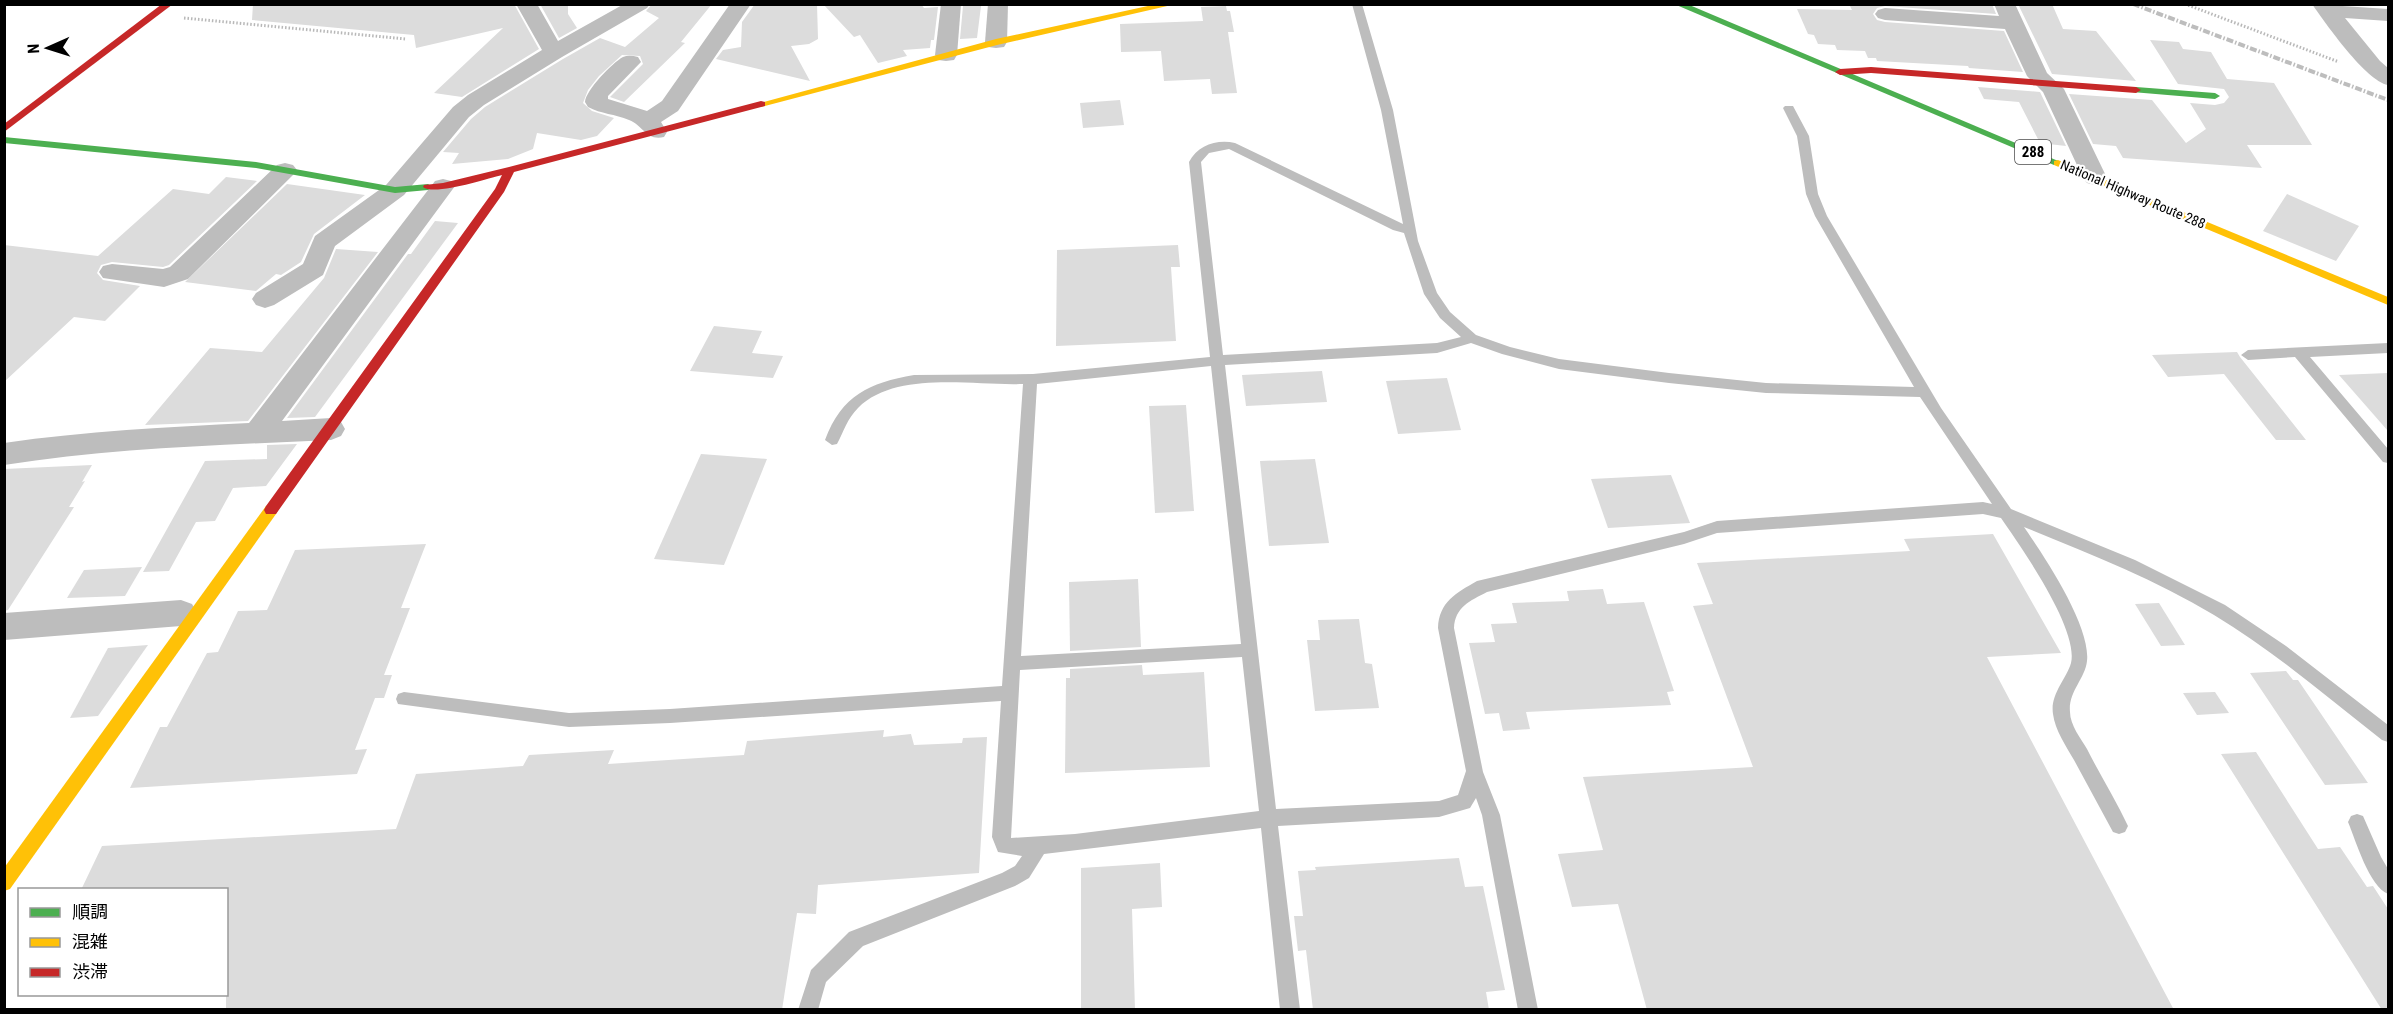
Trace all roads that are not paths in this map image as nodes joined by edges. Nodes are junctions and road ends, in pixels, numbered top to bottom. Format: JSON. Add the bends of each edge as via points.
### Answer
{"nodes":[{"id":1,"x":169,"y":4,"type":"edge"},
{"id":2,"x":526,"y":4,"type":"edge"},
{"id":3,"x":640,"y":4,"type":"edge"},
{"id":4,"x":741,"y":4,"type":"edge"},
{"id":5,"x":951,"y":4,"type":"edge"},
{"id":6,"x":998,"y":4,"type":"edge"},
{"id":7,"x":1172,"y":4,"type":"edge"},
{"id":8,"x":1357,"y":4,"type":"edge"},
{"id":9,"x":1678,"y":4,"type":"edge"},
{"id":10,"x":2325,"y":8,"type":"edge"},
{"id":11,"x":2008,"y":14,"type":"edge"},
{"id":12,"x":1885,"y":15,"type":"dead end"},
{"id":13,"x":2388,"y":16,"type":"edge"},
{"id":14,"x":996,"y":42,"type":"junction"},
{"id":15,"x":554,"y":52,"type":"junction"},
{"id":16,"x":946,"y":55,"type":"junction"},
{"id":17,"x":630,"y":62,"type":"dead end"},
{"id":18,"x":1840,"y":72,"type":"junction"},
{"id":19,"x":2388,"y":79,"type":"edge"},
{"id":20,"x":2045,"y":83,"type":"junction"},
{"id":21,"x":2215,"y":96,"type":"dead end"},
{"id":22,"x":1789,"y":108,"type":"dead end"},
{"id":23,"x":652,"y":126,"type":"junction"},
{"id":24,"x":4,"y":129,"type":"edge"},
{"id":25,"x":4,"y":140,"type":"edge"},
{"id":26,"x":285,"y":170,"type":"junction"},
{"id":27,"x":510,"y":170,"type":"junction"},
{"id":28,"x":2095,"y":178,"type":"junction"},
{"id":29,"x":443,"y":186,"type":"junction"},
{"id":30,"x":395,"y":190,"type":"junction"},
{"id":31,"x":1409,"y":230,"type":"junction"},
{"id":32,"x":112,"y":272,"type":"dead end"},
{"id":33,"x":266,"y":298,"type":"dead end"},
{"id":34,"x":2388,"y":301,"type":"edge"},
{"id":35,"x":1471,"y":338,"type":"junction"},
{"id":36,"x":2388,"y":348,"type":"edge"},
{"id":37,"x":2298,"y":352,"type":"junction"},
{"id":38,"x":2248,"y":355,"type":"dead end"},
{"id":39,"x":1216,"y":361,"type":"junction"},
{"id":40,"x":1030,"y":379,"type":"junction"},
{"id":41,"x":1924,"y":392,"type":"junction"},
{"id":42,"x":331,"y":429,"type":"junction"},
{"id":43,"x":258,"y":433,"type":"junction"},
{"id":44,"x":832,"y":440,"type":"dead end"},
{"id":45,"x":4,"y":454,"type":"edge"},
{"id":46,"x":2388,"y":458,"type":"edge"},
{"id":47,"x":2006,"y":513,"type":"junction"},
{"id":48,"x":181,"y":613,"type":"dead end"},
{"id":49,"x":4,"y":627,"type":"edge"},
{"id":50,"x":1250,"y":651,"type":"junction"},
{"id":51,"x":1012,"y":663,"type":"junction"},
{"id":52,"x":1010,"y":693,"type":"junction"},
{"id":53,"x":404,"y":699,"type":"dead end"},
{"id":54,"x":2388,"y":735,"type":"edge"},
{"id":55,"x":1475,"y":771,"type":"junction"},
{"id":56,"x":1269,"y":818,"type":"junction"},
{"id":57,"x":2357,"y":822,"type":"dead end"},
{"id":58,"x":2119,"y":825,"type":"dead end"},
{"id":59,"x":1039,"y":846,"type":"junction"},
{"id":60,"x":4,"y":883,"type":"edge"},
{"id":61,"x":2388,"y":885,"type":"edge"},
{"id":62,"x":808,"y":1010,"type":"edge"},
{"id":63,"x":1290,"y":1010,"type":"edge"},
{"id":64,"x":1528,"y":1010,"type":"edge"}],
"edges":[{"from":1,"to":24,"type":"main road"},
{"from":2,"to":15,"type":"street"},
{"from":3,"to":15,"type":"street"},
{"from":4,"to":23,"type":"street"},
{"from":5,"to":16,"type":"street"},
{"from":6,"to":14,"type":"street"},
{"from":7,"to":14,"type":"main road"},
{"from":8,"to":31,"type":"lane","via":[[1387,110]]},
{"from":9,"to":18,"type":"main road","name":"National Highway Route 288","number":"288"},
{"from":10,"to":13,"type":"street"},
{"from":10,"to":19,"type":"street","via":[[2372,66]]},
{"from":11,"to":12,"type":"street"},
{"from":11,"to":20,"type":"street"},
{"from":14,"to":16,"type":"main road"},
{"from":15,"to":30,"type":"street","via":[[461,112]]},
{"from":16,"to":23,"type":"main road"},
{"from":17,"to":23,"type":"street","via":[[597,94],[597,102],[626,110]]},
{"from":18,"to":20,"type":"main road","via":[[1871,70]]},
{"from":18,"to":28,"type":"main road","name":"National Highway Route 288","number":"288"},
{"from":20,"to":21,"type":"main road"},
{"from":20,"to":28,"type":"street","via":[[2053,88]]},
{"from":22,"to":41,"type":"lane","via":[[1803,136],[1812,194],[1821,216]]},
{"from":23,"to":27,"type":"main road"},
{"from":25,"to":26,"type":"main road"},
{"from":26,"to":30,"type":"main road"},
{"from":26,"to":32,"type":"street","via":[[179,273],[164,278]]},
{"from":27,"to":29,"type":"main road"},
{"from":27,"to":42,"type":"main road","via":[[500,190]]},
{"from":28,"to":34,"type":"main road","name":"National Highway Route 288","number":"288"},
{"from":29,"to":30,"type":"main road"},
{"from":29,"to":43,"type":"street"},
{"from":30,"to":33,"type":"street","via":[[324,242],[314,269]]},
{"from":31,"to":35,"type":"lane","via":[[1431,294],[1445,315]]},
{"from":31,"to":39,"type":"lane","via":[[1231,145],[1214,145],[1198,155],[1197,184]]},
{"from":35,"to":39,"type":"lane","via":[[1437,348]]},
{"from":35,"to":41,"type":"lane","via":[[1559,364],[1669,378],[1766,388]]},
{"from":36,"to":37,"type":"lane"},
{"from":37,"to":38,"type":"lane"},
{"from":37,"to":46,"type":"lane"},
{"from":39,"to":40,"type":"lane"},
{"from":39,"to":50,"type":"lane"},
{"from":40,"to":44,"type":"lane","via":[[940,377],[877,389],[850,407]]},
{"from":40,"to":51,"type":"lane"},
{"from":41,"to":47,"type":"lane"},
{"from":42,"to":43,"type":"street"},
{"from":42,"to":60,"type":"main road"},
{"from":43,"to":45,"type":"street","via":[[110,441]]},
{"from":47,"to":54,"type":"lane","via":[[2130,564],[2219,610],[2280,651]]},
{"from":47,"to":55,"type":"lane","via":[[1983,508],[1716,527],[1483,586],[1454,603],[1446,614],[1449,650]]},
{"from":47,"to":58,"type":"lane","via":[[2035,555],[2076,631],[2079,664],[2064,693],[2061,713]]},
{"from":48,"to":49,"type":"street"},
{"from":50,"to":51,"type":"lane"},
{"from":50,"to":56,"type":"lane"},
{"from":51,"to":52,"type":"lane"},
{"from":52,"to":53,"type":"lane","via":[[569,720]]},
{"from":52,"to":59,"type":"lane","via":[[1002,837],[1004,846]]},
{"from":55,"to":56,"type":"lane","via":[[1470,792],[1464,802],[1454,806]]},
{"from":55,"to":64,"type":"lane","via":[[1491,815]]},
{"from":56,"to":59,"type":"lane"},
{"from":56,"to":63,"type":"lane"},
{"from":57,"to":61,"type":"lane"},
{"from":59,"to":62,"type":"lane","via":[[1022,872],[1008,880],[856,939],[818,977]]}]}
